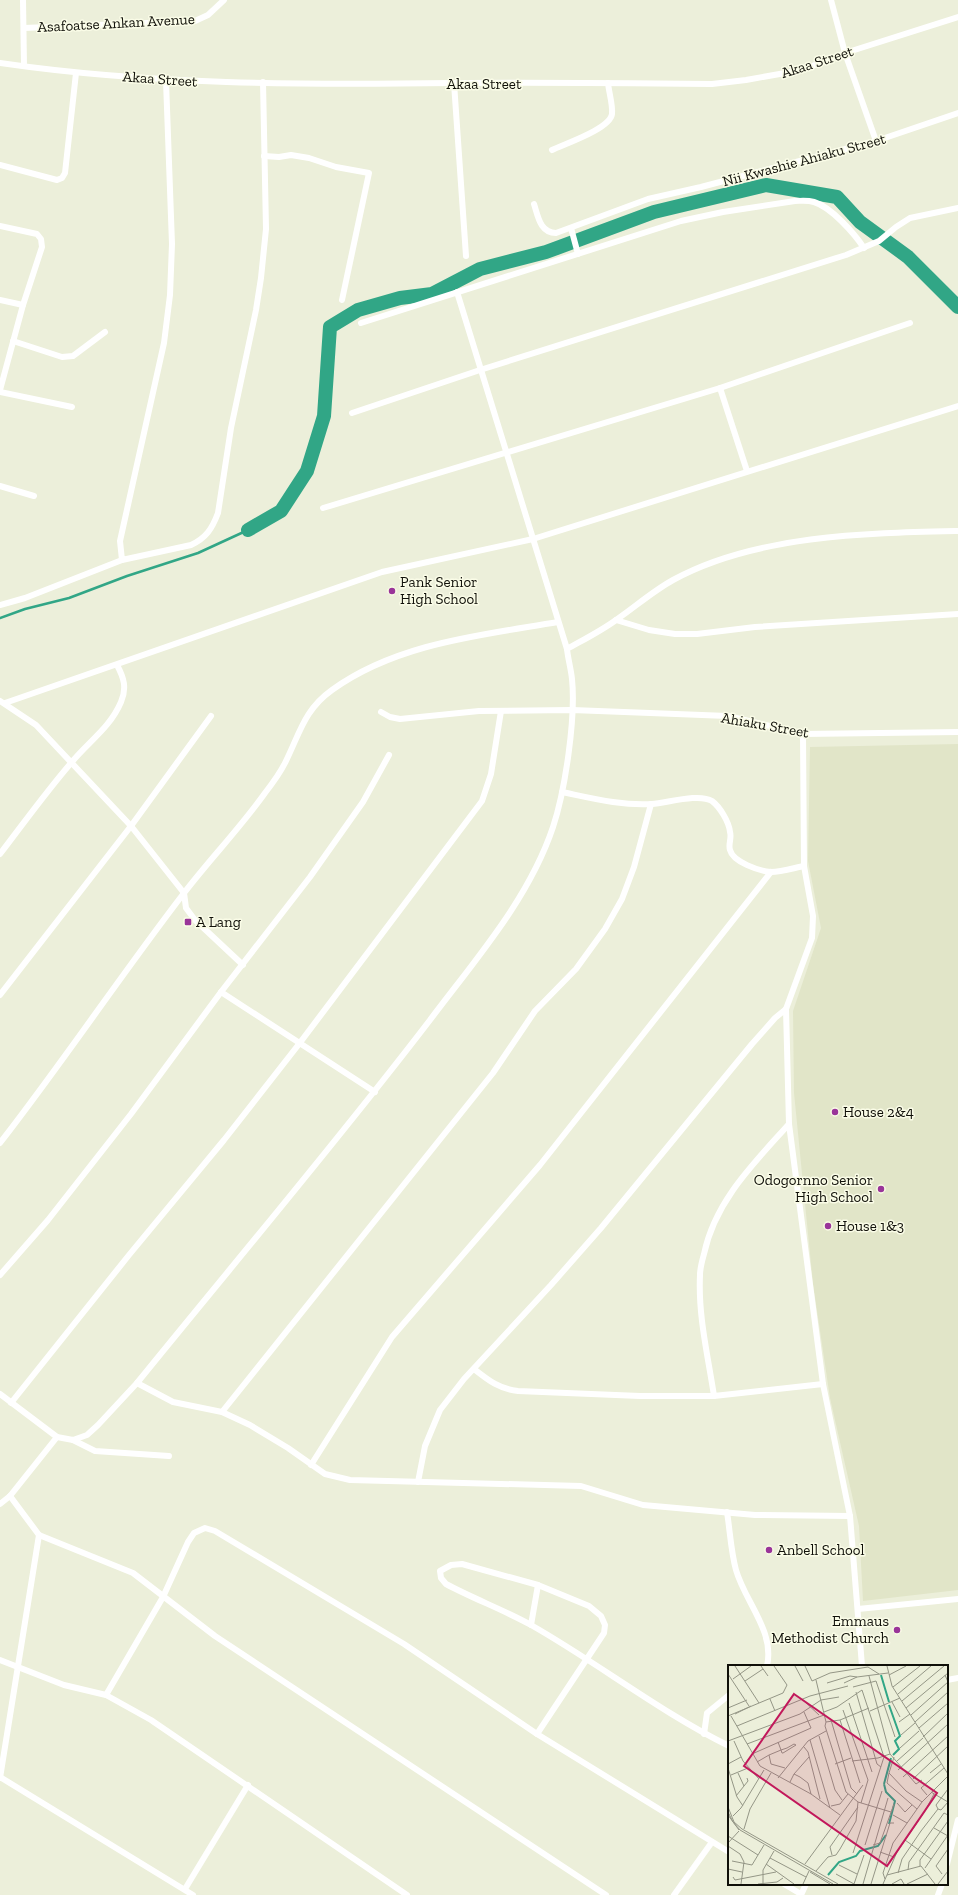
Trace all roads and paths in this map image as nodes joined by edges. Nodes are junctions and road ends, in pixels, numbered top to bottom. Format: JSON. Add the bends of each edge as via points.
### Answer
{"nodes":[{"id":1,"x":23,"y":0,"type":"edge"},
{"id":2,"x":224,"y":0,"type":"edge"},
{"id":3,"x":831,"y":0,"type":"edge"},
{"id":4,"x":958,"y":16,"type":"edge"},
{"id":5,"x":24,"y":28,"type":"junction"},
{"id":6,"x":845,"y":53,"type":"junction"},
{"id":7,"x":0,"y":63,"type":"edge"},
{"id":8,"x":24,"y":66,"type":"junction"},
{"id":9,"x":76,"y":73,"type":"junction"},
{"id":10,"x":166,"y":81,"type":"junction"},
{"id":11,"x":263,"y":82,"type":"junction"},
{"id":12,"x":454,"y":84,"type":"junction"},
{"id":13,"x":608,"y":84,"type":"junction"},
{"id":14,"x":958,"y":113,"type":"edge"},
{"id":15,"x":876,"y":141,"type":"junction"},
{"id":16,"x":552,"y":150,"type":"dead end"},
{"id":17,"x":264,"y":156,"type":"junction"},
{"id":18,"x":0,"y":165,"type":"edge"},
{"id":19,"x":534,"y":204,"type":"dead end"},
{"id":20,"x":958,"y":208,"type":"edge"},
{"id":21,"x":0,"y":226,"type":"edge"},
{"id":22,"x":571,"y":228,"type":"junction"},
{"id":23,"x":864,"y":248,"type":"junction"},
{"id":24,"x":577,"y":251,"type":"junction"},
{"id":25,"x":466,"y":256,"type":"dead end"},
{"id":26,"x":457,"y":292,"type":"junction"},
{"id":27,"x":0,"y":300,"type":"edge"},
{"id":28,"x":342,"y":300,"type":"dead end"},
{"id":29,"x":23,"y":305,"type":"junction"},
{"id":30,"x":361,"y":323,"type":"dead end"},
{"id":31,"x":910,"y":323,"type":"dead end"},
{"id":32,"x":105,"y":332,"type":"dead end"},
{"id":33,"x":13,"y":341,"type":"junction"},
{"id":34,"x":480,"y":370,"type":"junction"},
{"id":35,"x":720,"y":388,"type":"junction"},
{"id":36,"x":0,"y":391,"type":"edge"},
{"id":37,"x":958,"y":406,"type":"edge"},
{"id":38,"x":72,"y":407,"type":"dead end"},
{"id":39,"x":352,"y":413,"type":"dead end"},
{"id":40,"x":505,"y":452,"type":"junction"},
{"id":41,"x":747,"y":471,"type":"junction"},
{"id":42,"x":0,"y":486,"type":"edge"},
{"id":43,"x":34,"y":496,"type":"dead end"},
{"id":44,"x":323,"y":508,"type":"dead end"},
{"id":45,"x":958,"y":531,"type":"edge"},
{"id":46,"x":533,"y":539,"type":"junction"},
{"id":47,"x":122,"y":560,"type":"junction"},
{"id":48,"x":0,"y":605,"type":"edge"},
{"id":49,"x":958,"y":614,"type":"edge"},
{"id":50,"x":616,"y":620,"type":"junction"},
{"id":51,"x":558,"y":622,"type":"junction"},
{"id":52,"x":566,"y":649,"type":"junction"},
{"id":53,"x":117,"y":665,"type":"junction"},
{"id":54,"x":2,"y":702,"type":"edge"},
{"id":55,"x":572,"y":710,"type":"junction"},
{"id":56,"x":501,"y":711,"type":"junction"},
{"id":57,"x":381,"y":712,"type":"dead end"},
{"id":58,"x":211,"y":716,"type":"dead end"},
{"id":59,"x":958,"y":732,"type":"edge"},
{"id":60,"x":803,"y":734,"type":"junction"},
{"id":61,"x":389,"y":755,"type":"dead end"},
{"id":62,"x":72,"y":761,"type":"junction"},
{"id":63,"x":562,"y":792,"type":"junction"},
{"id":64,"x":651,"y":804,"type":"junction"},
{"id":65,"x":131,"y":826,"type":"junction"},
{"id":66,"x":0,"y":854,"type":"edge"},
{"id":67,"x":804,"y":866,"type":"junction"},
{"id":68,"x":771,"y":872,"type":"junction"},
{"id":69,"x":184,"y":893,"type":"junction"},
{"id":70,"x":242,"y":965,"type":"junction"},
{"id":71,"x":221,"y":992,"type":"junction"},
{"id":72,"x":0,"y":994,"type":"edge"},
{"id":73,"x":786,"y":1008,"type":"junction"},
{"id":74,"x":299,"y":1044,"type":"junction"},
{"id":75,"x":374,"y":1092,"type":"junction"},
{"id":76,"x":789,"y":1124,"type":"junction"},
{"id":77,"x":0,"y":1143,"type":"edge"},
{"id":78,"x":0,"y":1275,"type":"edge"},
{"id":79,"x":474,"y":1369,"type":"junction"},
{"id":80,"x":137,"y":1383,"type":"junction"},
{"id":81,"x":823,"y":1384,"type":"junction"},
{"id":82,"x":0,"y":1394,"type":"edge"},
{"id":83,"x":714,"y":1396,"type":"junction"},
{"id":84,"x":10,"y":1403,"type":"junction"},
{"id":85,"x":222,"y":1412,"type":"junction"},
{"id":86,"x":57,"y":1437,"type":"junction"},
{"id":87,"x":73,"y":1440,"type":"junction"},
{"id":88,"x":169,"y":1456,"type":"dead end"},
{"id":89,"x":311,"y":1465,"type":"junction"},
{"id":90,"x":418,"y":1482,"type":"junction"},
{"id":91,"x":10,"y":1496,"type":"junction"},
{"id":92,"x":0,"y":1504,"type":"edge"},
{"id":93,"x":727,"y":1512,"type":"junction"},
{"id":94,"x":850,"y":1516,"type":"junction"},
{"id":95,"x":39,"y":1535,"type":"junction"},
{"id":96,"x":538,"y":1585,"type":"junction"},
{"id":97,"x":163,"y":1597,"type":"junction"},
{"id":98,"x":958,"y":1599,"type":"edge"},
{"id":99,"x":858,"y":1609,"type":"junction"},
{"id":100,"x":531,"y":1625,"type":"junction"},
{"id":101,"x":585,"y":1659,"type":"junction"},
{"id":102,"x":0,"y":1660,"type":"edge"},
{"id":103,"x":767,"y":1665,"type":"edge"},
{"id":104,"x":862,"y":1665,"type":"edge"},
{"id":105,"x":17,"y":1666,"type":"junction"},
{"id":106,"x":958,"y":1678,"type":"edge"},
{"id":107,"x":948,"y":1680,"type":"edge"},
{"id":108,"x":106,"y":1695,"type":"junction"},
{"id":109,"x":728,"y":1696,"type":"edge"},
{"id":110,"x":537,"y":1734,"type":"junction"},
{"id":111,"x":704,"y":1734,"type":"junction"},
{"id":112,"x":728,"y":1746,"type":"edge"},
{"id":113,"x":0,"y":1778,"type":"edge"},
{"id":114,"x":248,"y":1785,"type":"junction"},
{"id":115,"x":958,"y":1820,"type":"edge"},
{"id":116,"x":712,"y":1842,"type":"junction"},
{"id":117,"x":955,"y":1846,"type":"edge"},
{"id":118,"x":728,"y":1851,"type":"edge"},
{"id":119,"x":948,"y":1862,"type":"edge"},
{"id":120,"x":786,"y":1885,"type":"edge"},
{"id":121,"x":806,"y":1885,"type":"edge"},
{"id":122,"x":942,"y":1885,"type":"edge"},
{"id":123,"x":185,"y":1889,"type":"junction"},
{"id":124,"x":193,"y":1895,"type":"edge"},
{"id":125,"x":407,"y":1895,"type":"edge"},
{"id":126,"x":606,"y":1895,"type":"edge"},
{"id":127,"x":674,"y":1895,"type":"edge"},
{"id":128,"x":801,"y":1895,"type":"edge"},
{"id":129,"x":938,"y":1895,"type":"edge"}],
"edges":[{"from":1,"to":5,"type":"street"},
{"from":2,"to":5,"type":"street","name":"Asafoatse Ankan Avenue","via":[[208,15],[195,21]]},
{"from":3,"to":6,"type":"street"},
{"from":4,"to":6,"type":"street","name":"Akaa Street"},
{"from":5,"to":8,"type":"street"},
{"from":6,"to":13,"type":"street","name":"Akaa Street","via":[[802,70],[746,80],[712,84]]},
{"from":6,"to":15,"type":"street"},
{"from":7,"to":8,"type":"street","name":"Akaa Street"},
{"from":8,"to":9,"type":"street","name":"Akaa Street"},
{"from":9,"to":10,"type":"street","name":"Akaa Street"},
{"from":9,"to":18,"type":"street","via":[[62,178],[57,180]]},
{"from":10,"to":11,"type":"street","name":"Akaa Street"},
{"from":10,"to":47,"type":"street","via":[[172,244],[170,295],[164,343],[120,541]]},
{"from":11,"to":12,"type":"street","name":"Akaa Street"},
{"from":11,"to":17,"type":"street"},
{"from":12,"to":13,"type":"street","name":"Akaa Street"},
{"from":12,"to":25,"type":"street"},
{"from":13,"to":16,"type":"street","via":[[612,115],[609,120],[596,130]]},
{"from":14,"to":15,"type":"street","name":"Nii Kwashie Ahiaku Street"},
{"from":15,"to":22,"type":"street","name":"Nii Kwashie Ahiaku Street","via":[[648,199]]},
{"from":17,"to":28,"type":"street","via":[[291,155],[369,173]]},
{"from":17,"to":47,"type":"street","via":[[266,229],[261,278],[231,428],[218,513],[207,534],[191,545]]},
{"from":19,"to":22,"type":"street","name":"Nii Kwashie Ahiaku Street","via":[[544,229],[550,233]]},
{"from":20,"to":23,"type":"street","via":[[910,218],[879,241]]},
{"from":21,"to":29,"type":"street","via":[[37,234],[42,242]]},
{"from":22,"to":24,"type":"street"},
{"from":23,"to":24,"type":"street","via":[[848,227],[821,205],[806,200],[681,221]]},
{"from":23,"to":34,"type":"street"},
{"from":24,"to":26,"type":"street"},
{"from":26,"to":30,"type":"street"},
{"from":26,"to":34,"type":"street"},
{"from":27,"to":29,"type":"street"},
{"from":29,"to":33,"type":"street"},
{"from":31,"to":35,"type":"street"},
{"from":32,"to":33,"type":"street","via":[[73,356],[62,356]]},
{"from":33,"to":36,"type":"street"},
{"from":34,"to":39,"type":"street"},
{"from":34,"to":40,"type":"street"},
{"from":35,"to":40,"type":"street"},
{"from":35,"to":41,"type":"street"},
{"from":36,"to":38,"type":"street"},
{"from":37,"to":41,"type":"street"},
{"from":40,"to":44,"type":"street"},
{"from":40,"to":46,"type":"street"},
{"from":41,"to":46,"type":"street"},
{"from":42,"to":43,"type":"street"},
{"from":45,"to":50,"type":"street","via":[[905,532],[800,541],[748,550],[710,562],[673,580]]},
{"from":46,"to":51,"type":"street"},
{"from":46,"to":53,"type":"street","via":[[382,572]]},
{"from":47,"to":48,"type":"street","via":[[47,590]]},
{"from":49,"to":50,"type":"street","via":[[755,627],[697,634],[648,630]]},
{"from":50,"to":52,"type":"street"},
{"from":51,"to":52,"type":"street"},
{"from":51,"to":69,"type":"street","via":[[448,642],[409,652],[379,664],[333,689],[313,706],[304,720],[285,764],[266,792]]},
{"from":52,"to":55,"type":"street","via":[[572,681]]},
{"from":53,"to":54,"type":"street"},
{"from":53,"to":62,"type":"street","via":[[124,678],[125,689],[121,702],[110,722]]},
{"from":54,"to":62,"type":"street","via":[[36,725]]},
{"from":55,"to":56,"type":"street","name":"Ahiaku Street"},
{"from":55,"to":60,"type":"street","name":"Ahiaku Street","via":[[728,716]]},
{"from":55,"to":63,"type":"street"},
{"from":56,"to":57,"type":"street","name":"Ahiaku Street","via":[[454,712],[400,719]]},
{"from":56,"to":74,"type":"street","via":[[491,774],[482,800]]},
{"from":58,"to":65,"type":"street"},
{"from":59,"to":60,"type":"street","name":"Ahiaku Street"},
{"from":60,"to":67,"type":"street"},
{"from":61,"to":70,"type":"street","via":[[363,802],[310,877]]},
{"from":62,"to":65,"type":"street"},
{"from":62,"to":66,"type":"street"},
{"from":63,"to":64,"type":"street","via":[[613,802]]},
{"from":63,"to":75,"type":"street","via":[[550,834],[535,868],[511,908]]},
{"from":64,"to":68,"type":"street","via":[[702,797],[711,801],[718,807],[729,827],[729,848],[735,859]]},
{"from":64,"to":85,"type":"street","via":[[634,867],[622,898],[605,929],[576,969],[536,1011],[493,1073]]},
{"from":65,"to":69,"type":"street"},
{"from":65,"to":72,"type":"street"},
{"from":67,"to":68,"type":"street"},
{"from":67,"to":73,"type":"street","via":[[812,916],[812,938]]},
{"from":68,"to":89,"type":"street","via":[[540,1164],[392,1337]]},
{"from":69,"to":70,"type":"street","via":[[186,908],[195,920]]},
{"from":69,"to":77,"type":"street"},
{"from":70,"to":71,"type":"street"},
{"from":71,"to":74,"type":"street"},
{"from":71,"to":78,"type":"street","via":[[48,1220]]},
{"from":73,"to":76,"type":"street"},
{"from":73,"to":79,"type":"street","via":[[752,1044],[552,1285]]},
{"from":74,"to":75,"type":"street"},
{"from":74,"to":84,"type":"street"},
{"from":75,"to":80,"type":"street"},
{"from":76,"to":81,"type":"street"},
{"from":76,"to":83,"type":"street","via":[[729,1194],[707,1240],[700,1274],[700,1297]]},
{"from":79,"to":83,"type":"street","via":[[493,1384],[518,1391]]},
{"from":79,"to":90,"type":"street","via":[[440,1410],[425,1446]]},
{"from":80,"to":85,"type":"street","via":[[173,1402]]},
{"from":80,"to":87,"type":"street","via":[[98,1425],[87,1434]]},
{"from":81,"to":83,"type":"street"},
{"from":81,"to":94,"type":"street"},
{"from":82,"to":84,"type":"street"},
{"from":84,"to":86,"type":"street"},
{"from":85,"to":89,"type":"street","via":[[268,1435]]},
{"from":86,"to":87,"type":"street"},
{"from":86,"to":91,"type":"street"},
{"from":87,"to":88,"type":"street","via":[[96,1451]]},
{"from":89,"to":90,"type":"street","via":[[325,1474],[350,1480]]},
{"from":90,"to":93,"type":"street","via":[[581,1486],[643,1505]]},
{"from":91,"to":92,"type":"street"},
{"from":91,"to":95,"type":"street"},
{"from":93,"to":94,"type":"street","via":[[754,1515]]},
{"from":93,"to":103,"type":"street","via":[[736,1570],[768,1644]]},
{"from":94,"to":99,"type":"street"},
{"from":95,"to":97,"type":"street","via":[[133,1573]]},
{"from":95,"to":105,"type":"street"},
{"from":96,"to":100,"type":"street"},
{"from":96,"to":100,"type":"street","via":[[462,1564],[451,1565],[440,1571],[441,1578],[446,1584]]},
{"from":96,"to":101,"type":"street","via":[[589,1606],[601,1616],[605,1625],[604,1633]]},
{"from":97,"to":108,"type":"street"},
{"from":97,"to":110,"type":"street","via":[[194,1533],[205,1528],[215,1531],[404,1644]]},
{"from":97,"to":126,"type":"street","via":[[215,1636]]},
{"from":98,"to":99,"type":"street"},
{"from":99,"to":104,"type":"street"},
{"from":100,"to":101,"type":"street"},
{"from":101,"to":110,"type":"street"},
{"from":101,"to":111,"type":"street"},
{"from":102,"to":105,"type":"street"},
{"from":105,"to":108,"type":"street","via":[[64,1685]]},
{"from":105,"to":113,"type":"street"},
{"from":106,"to":107,"type":"street"},
{"from":108,"to":114,"type":"street","via":[[151,1720]]},
{"from":109,"to":111,"type":"street","via":[[707,1713]]},
{"from":110,"to":116,"type":"street"},
{"from":111,"to":112,"type":"street"},
{"from":113,"to":123,"type":"street"},
{"from":114,"to":123,"type":"street"},
{"from":114,"to":125,"type":"street"},
{"from":115,"to":117,"type":"street"},
{"from":116,"to":118,"type":"street"},
{"from":116,"to":127,"type":"street"},
{"from":117,"to":119,"type":"street"},
{"from":120,"to":128,"type":"street"},
{"from":121,"to":128,"type":"street"},
{"from":122,"to":129,"type":"street"},
{"from":123,"to":124,"type":"street"}]}
